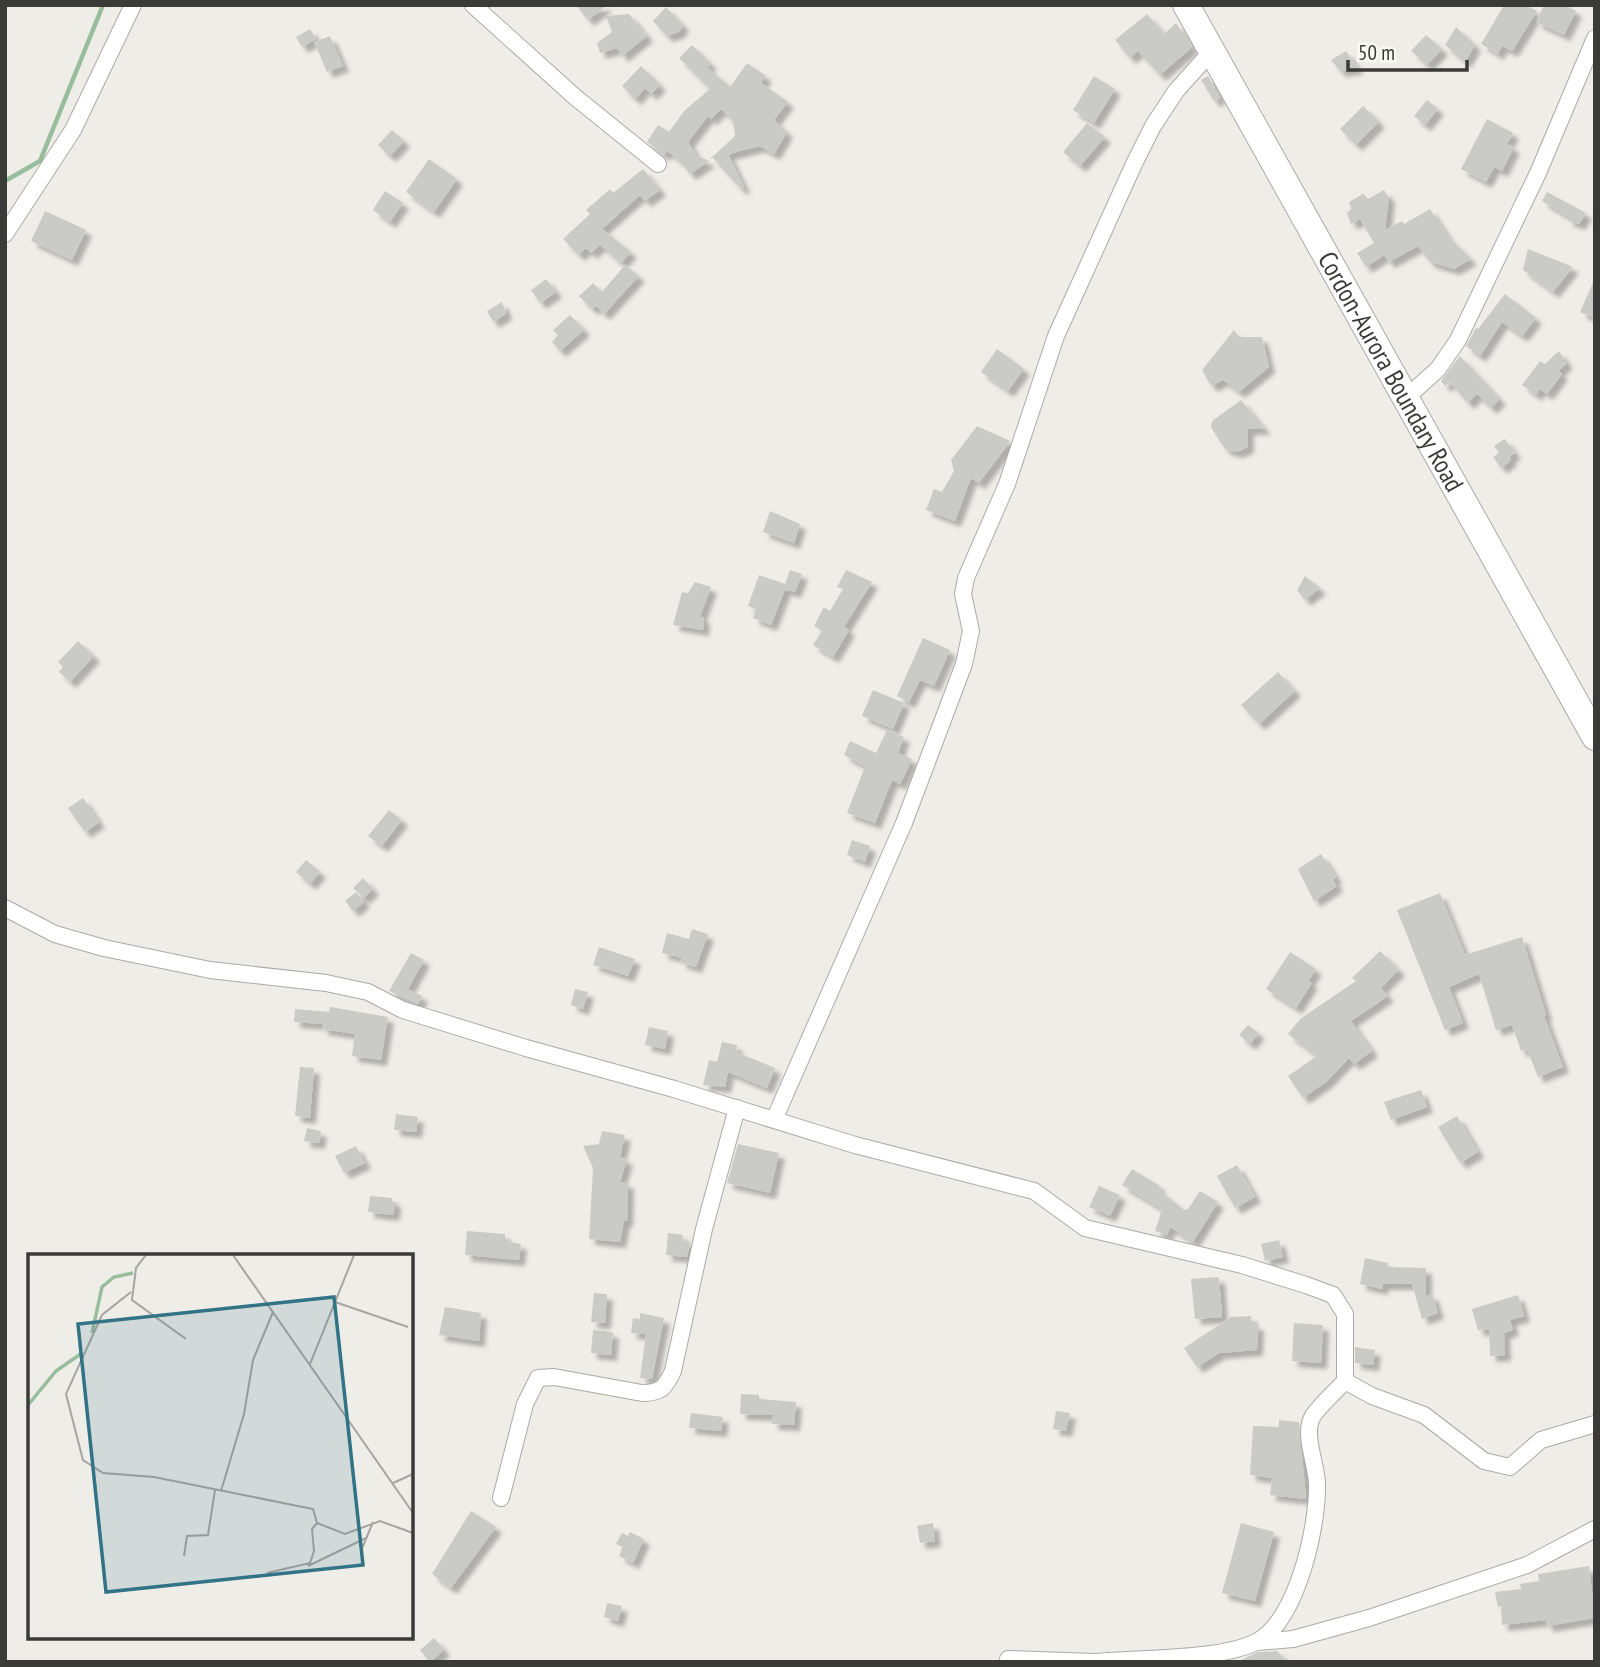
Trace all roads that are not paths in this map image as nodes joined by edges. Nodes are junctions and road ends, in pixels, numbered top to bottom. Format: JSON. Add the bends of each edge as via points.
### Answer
{"nodes":[{"id":1,"x":133,"y":5,"type":"edge"},
{"id":2,"x":473,"y":5,"type":"edge"},
{"id":3,"x":1186,"y":5,"type":"edge"},
{"id":4,"x":1595,"y":38,"type":"edge"},
{"id":5,"x":1211,"y":52,"type":"junction"},
{"id":6,"x":658,"y":164,"type":"dead end"},
{"id":7,"x":5,"y":234,"type":"edge"},
{"id":8,"x":1407,"y":397,"type":"junction"},
{"id":9,"x":1595,"y":737,"type":"edge"},
{"id":10,"x":5,"y":908,"type":"edge"},
{"id":11,"x":737,"y":1108,"type":"junction"},
{"id":12,"x":774,"y":1120,"type":"junction"},
{"id":13,"x":1345,"y":1381,"type":"junction"},
{"id":14,"x":1595,"y":1424,"type":"edge"},
{"id":15,"x":501,"y":1498,"type":"dead end"},
{"id":16,"x":1595,"y":1529,"type":"edge"},
{"id":17,"x":1257,"y":1642,"type":"junction"},
{"id":18,"x":1008,"y":1659,"type":"dead end"},
{"id":19,"x":1096,"y":1662,"type":"edge"}],
"edges":[{"from":1,"to":7,"type":"street","via":[[73,130]]},
{"from":2,"to":6,"type":"street"},
{"from":3,"to":5,"type":"main road","name":"Cordon-Aurora Boundary Road"},
{"from":4,"to":8,"type":"street","via":[[1538,173],[1458,340],[1438,369]]},
{"from":5,"to":8,"type":"main road","name":"Cordon-Aurora Boundary Road"},
{"from":5,"to":12,"type":"street","via":[[1153,126],[1056,336],[1007,484],[966,578],[963,594],[971,631],[964,664],[904,823]]},
{"from":8,"to":9,"type":"main road","name":"Cordon-Aurora Boundary Road"},
{"from":10,"to":11,"type":"street","via":[[55,934],[104,948],[210,970],[368,992],[403,1010]]},
{"from":11,"to":12,"type":"street"},
{"from":11,"to":15,"type":"street","via":[[666,1386],[655,1393],[642,1393],[538,1378],[525,1404]]},
{"from":12,"to":13,"type":"street","via":[[1034,1191],[1085,1228],[1242,1265],[1333,1296],[1345,1314]]},
{"from":13,"to":14,"type":"street","via":[[1424,1415],[1484,1461],[1510,1467],[1541,1440]]},
{"from":13,"to":17,"type":"street","via":[[1312,1416],[1317,1482],[1310,1553],[1295,1591]]},
{"from":16,"to":17,"type":"street","via":[[1527,1564],[1382,1614],[1293,1639]]},
{"from":17,"to":19,"type":"street","via":[[1204,1653]]},
{"from":18,"to":19,"type":"street"}]}
